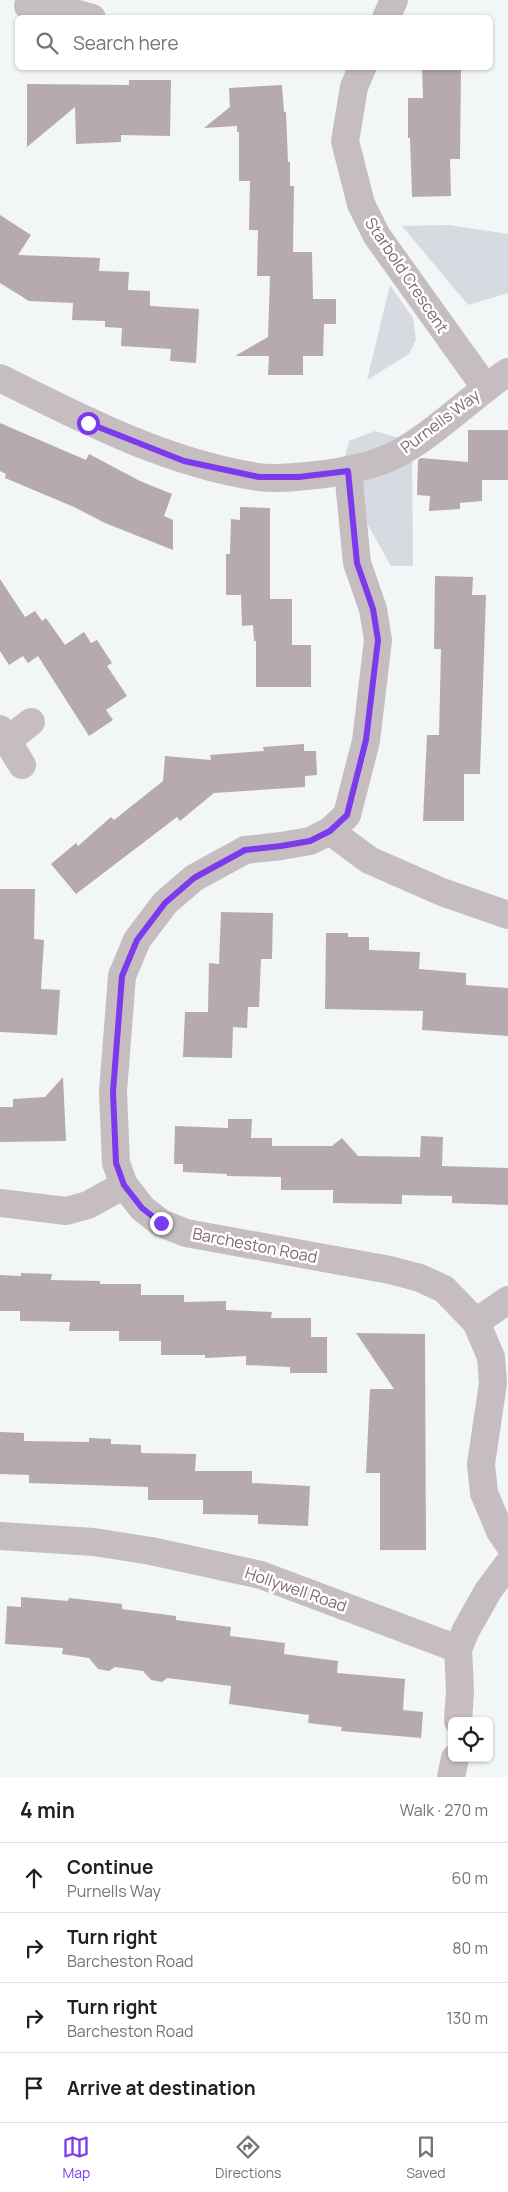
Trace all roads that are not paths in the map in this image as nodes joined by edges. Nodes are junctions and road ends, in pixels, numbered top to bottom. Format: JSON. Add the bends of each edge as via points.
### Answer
{"nodes":[{"id":1,"x":394,"y":0,"type":"edge"},
{"id":2,"x":58,"y":4,"type":"edge"},
{"id":3,"x":28,"y":6,"type":"dead end"},
{"id":4,"x":85,"y":15,"type":"edge"},
{"id":5,"x":387,"y":15,"type":"edge"},
{"id":6,"x":361,"y":70,"type":"edge"},
{"id":7,"x":508,"y":372,"type":"edge"},
{"id":8,"x":0,"y":378,"type":"edge"},
{"id":9,"x":484,"y":387,"type":"junction"},
{"id":10,"x":348,"y":471,"type":"junction"},
{"id":11,"x":31,"y":722,"type":"dead end"},
{"id":12,"x":4,"y":735,"type":"edge"},
{"id":13,"x":22,"y":765,"type":"dead end"},
{"id":14,"x":330,"y":831,"type":"junction"},
{"id":15,"x":508,"y":916,"type":"edge"},
{"id":16,"x":124,"y":1185,"type":"junction"},
{"id":17,"x":0,"y":1204,"type":"edge"},
{"id":18,"x":508,"y":1300,"type":"edge"},
{"id":19,"x":476,"y":1322,"type":"junction"},
{"id":20,"x":0,"y":1536,"type":"edge"},
{"id":21,"x":508,"y":1543,"type":"edge"},
{"id":22,"x":508,"y":1564,"type":"edge"},
{"id":23,"x":458,"y":1649,"type":"junction"},
{"id":24,"x":458,"y":1717,"type":"edge"},
{"id":25,"x":454,"y":1762,"type":"edge"},
{"id":26,"x":451,"y":1777,"type":"edge"}],
"edges":[{"from":1,"to":5,"type":"street"},
{"from":2,"to":3,"type":"street"},
{"from":2,"to":4,"type":"street"},
{"from":6,"to":9,"type":"street","name":"Starbold Crescent","via":[[354,87],[345,141],[361,204],[376,236]]},
{"from":7,"to":9,"type":"street","name":"Purnells Way"},
{"from":8,"to":10,"type":"street","name":"Purnells Way","via":[[88,423],[184,461],[259,477],[299,477]]},
{"from":9,"to":10,"type":"street","name":"Purnells Way","via":[[419,440],[382,461]]},
{"from":10,"to":14,"type":"street","name":"Barcheston Road","via":[[357,563],[373,609],[378,640],[366,740],[357,777],[347,815]]},
{"from":11,"to":12,"type":"street"},
{"from":12,"to":13,"type":"street"},
{"from":14,"to":15,"type":"street","via":[[369,860]]},
{"from":14,"to":16,"type":"street","name":"Barcheston Road","via":[[310,841],[245,850],[217,864],[194,878],[165,903],[137,940],[122,976],[113,1092],[116,1163]]},
{"from":16,"to":17,"type":"street","via":[[88,1205],[66,1211]]},
{"from":16,"to":19,"type":"street","name":"Barcheston Road","via":[[142,1208],[161,1223],[186,1233],[420,1278],[444,1289]]},
{"from":18,"to":19,"type":"street"},
{"from":19,"to":21,"type":"street","name":"Barcheston Road","via":[[491,1357],[493,1383],[481,1464],[484,1493]]},
{"from":20,"to":23,"type":"street","name":"Hollywell Road","via":[[151,1551],[261,1575]]},
{"from":22,"to":23,"type":"street","via":[[488,1591]]},
{"from":23,"to":24,"type":"street"},
{"from":25,"to":26,"type":"street"}]}
